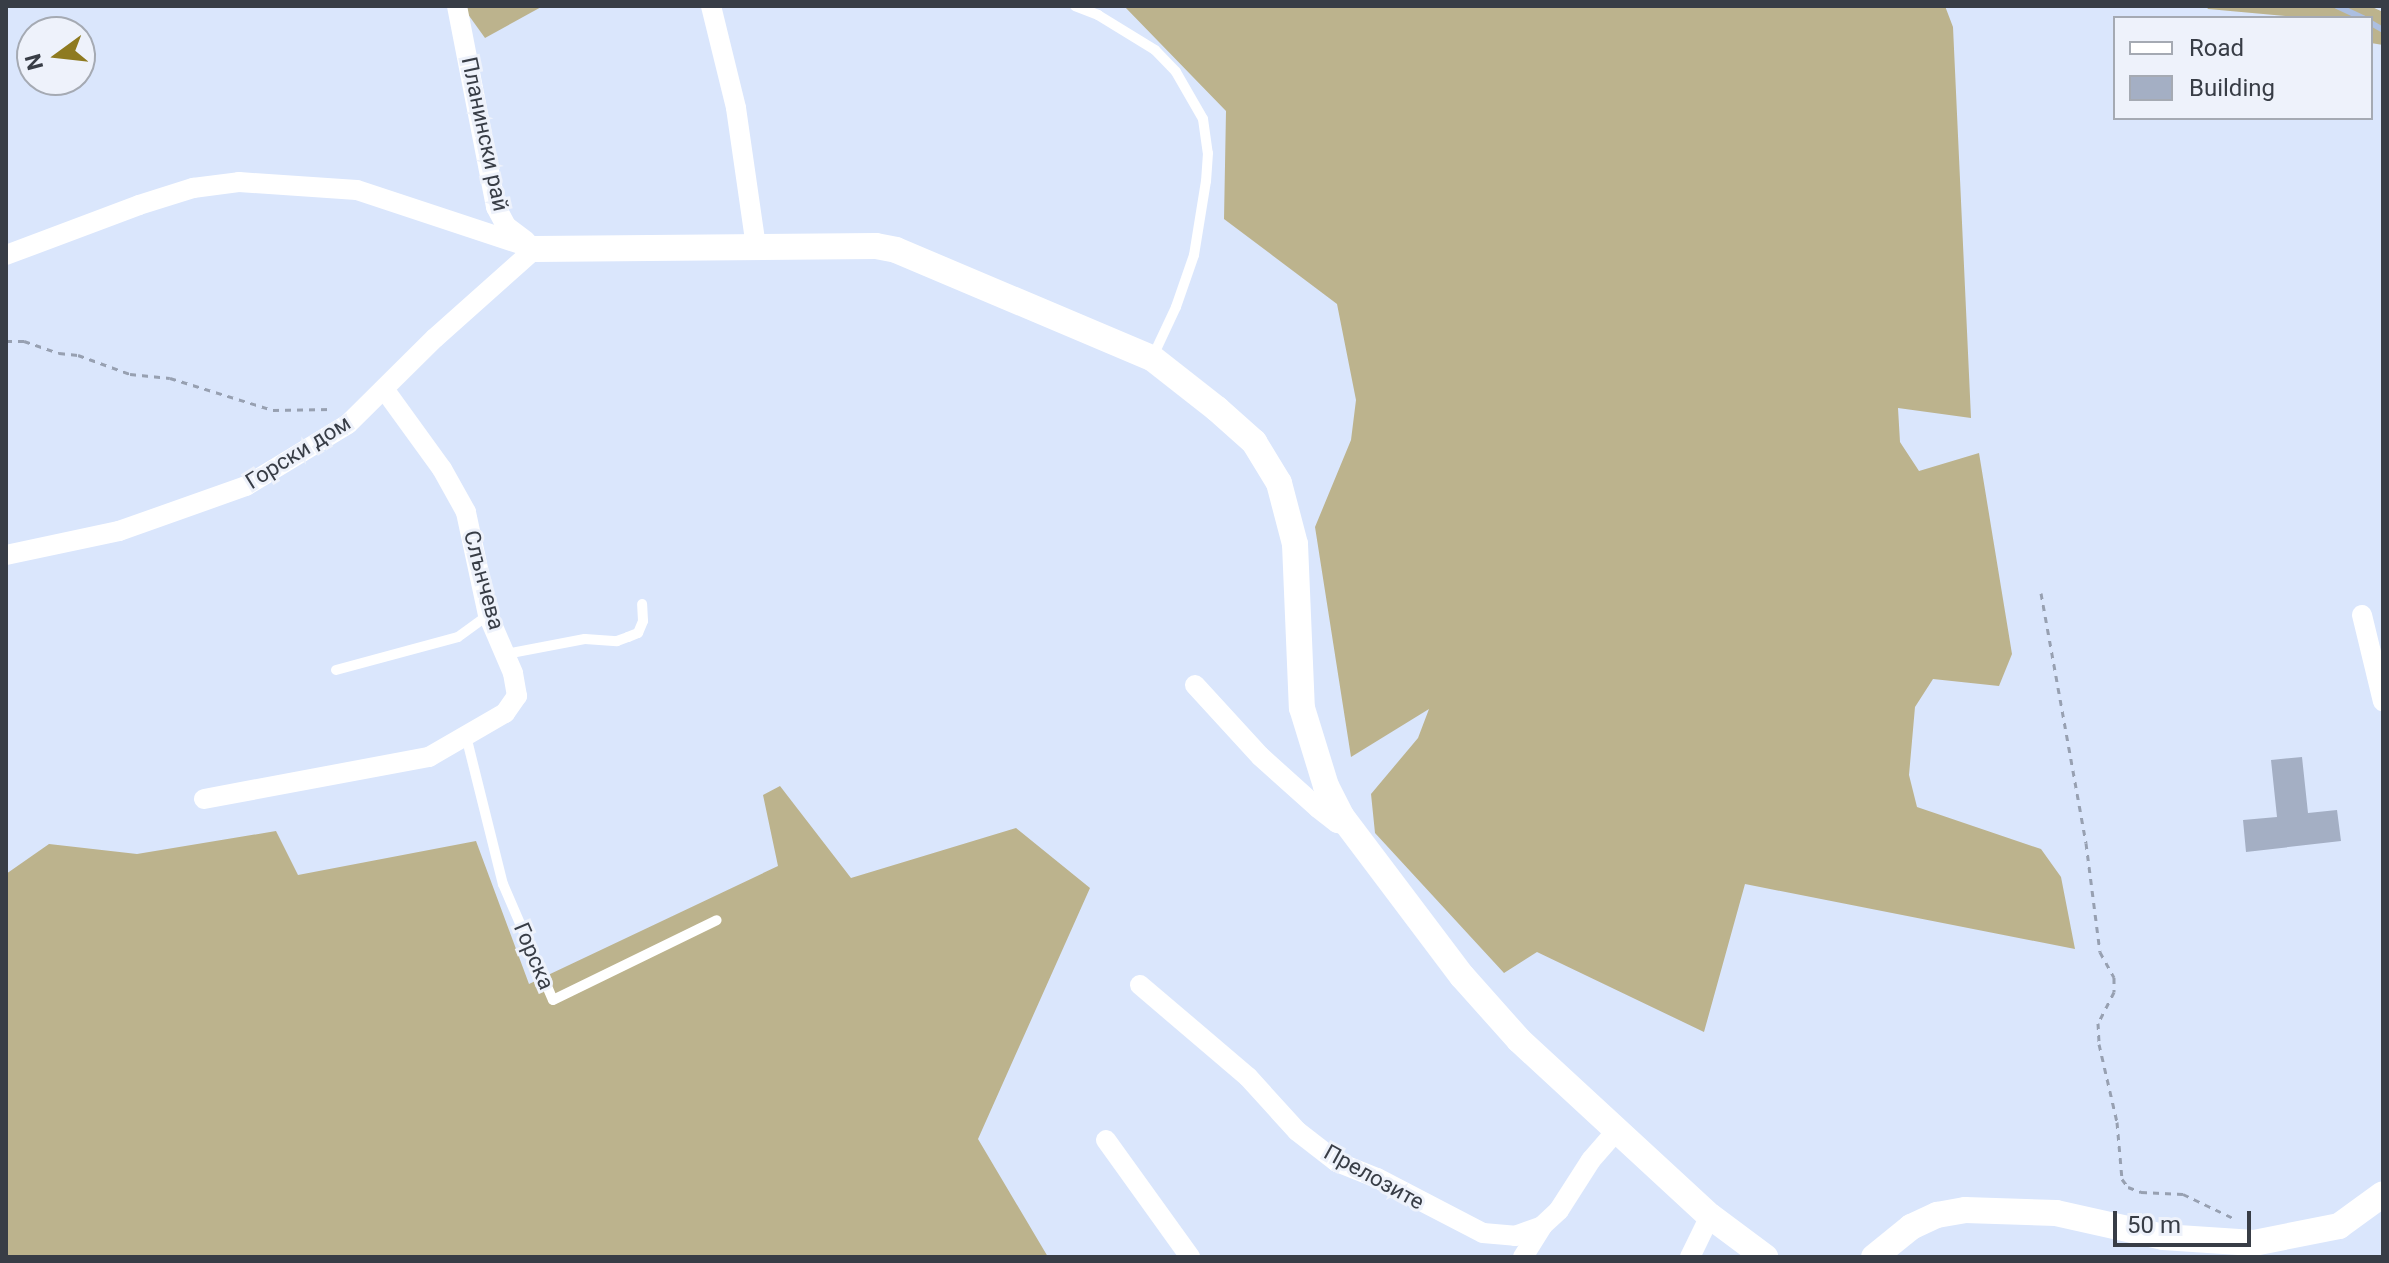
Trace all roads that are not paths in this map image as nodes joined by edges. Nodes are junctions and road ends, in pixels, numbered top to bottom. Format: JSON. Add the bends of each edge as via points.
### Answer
{"nodes":[{"id":1,"x":457,"y":6,"type":"edge"},
{"id":2,"x":711,"y":6,"type":"edge"},
{"id":3,"x":1075,"y":6,"type":"edge"},
{"id":4,"x":756,"y":247,"type":"junction"},
{"id":5,"x":535,"y":249,"type":"junction"},
{"id":6,"x":6,"y":255,"type":"edge"},
{"id":7,"x":1152,"y":358,"type":"junction"},
{"id":8,"x":384,"y":389,"type":"junction"},
{"id":9,"x":6,"y":555,"type":"edge"},
{"id":10,"x":642,"y":604,"type":"dead end"},
{"id":11,"x":488,"y":615,"type":"junction"},
{"id":12,"x":2362,"y":615,"type":"dead end"},
{"id":13,"x":506,"y":654,"type":"junction"},
{"id":14,"x":336,"y":670,"type":"dead end"},
{"id":15,"x":1195,"y":685,"type":"dead end"},
{"id":16,"x":2383,"y":702,"type":"edge"},
{"id":17,"x":466,"y":736,"type":"junction"},
{"id":18,"x":204,"y":799,"type":"dead end"},
{"id":19,"x":1347,"y":825,"type":"junction"},
{"id":20,"x":717,"y":920,"type":"dead end"},
{"id":21,"x":1140,"y":985,"type":"dead end"},
{"id":22,"x":1615,"y":1132,"type":"junction"},
{"id":23,"x":1106,"y":1140,"type":"dead end"},
{"id":24,"x":2383,"y":1194,"type":"edge"},
{"id":25,"x":1710,"y":1216,"type":"junction"},
{"id":26,"x":1542,"y":1226,"type":"junction"},
{"id":27,"x":2246,"y":1240,"type":"edge"},
{"id":28,"x":1190,"y":1257,"type":"edge"},
{"id":29,"x":1523,"y":1257,"type":"edge"},
{"id":30,"x":1690,"y":1257,"type":"edge"},
{"id":31,"x":1765,"y":1257,"type":"edge"},
{"id":32,"x":1874,"y":1257,"type":"edge"}],
"edges":[{"from":1,"to":5,"type":"street","name":"Планински рай","via":[[496,207],[506,226]]},
{"from":2,"to":4,"type":"street","via":[[736,108]]},
{"from":3,"to":7,"type":"lane","via":[[1155,50],[1176,72],[1203,119],[1208,153],[1194,255]]},
{"from":4,"to":5,"type":"street"},
{"from":4,"to":7,"type":"street","via":[[896,250]]},
{"from":5,"to":6,"type":"street","via":[[357,190],[239,182],[193,188]]},
{"from":5,"to":8,"type":"street","name":"Горски дом"},
{"from":7,"to":19,"type":"street","via":[[1254,442],[1279,483],[1295,544],[1302,708],[1326,786]]},
{"from":8,"to":9,"type":"street","name":"Горски дом","via":[[348,424],[246,486],[119,531]]},
{"from":8,"to":11,"type":"street","name":"Слънчева","via":[[466,512]]},
{"from":10,"to":13,"type":"lane","via":[[638,633],[628,637]]},
{"from":11,"to":13,"type":"street","name":"Слънчева"},
{"from":11,"to":14,"type":"lane","via":[[458,637]]},
{"from":12,"to":16,"type":"street"},
{"from":13,"to":17,"type":"street","name":"Слънчева","via":[[517,696],[505,713]]},
{"from":15,"to":19,"type":"street","via":[[1260,756],[1318,808]]},
{"from":17,"to":18,"type":"street","name":"Слънчева","via":[[429,757]]},
{"from":17,"to":20,"type":"lane","name":"Горска","via":[[503,884],[553,1000]]},
{"from":19,"to":22,"type":"street","via":[[1462,976],[1519,1040]]},
{"from":21,"to":26,"type":"street","name":"Прелозите","via":[[1337,1162],[1483,1233],[1515,1236]]},
{"from":22,"to":25,"type":"street"},
{"from":22,"to":26,"type":"street"},
{"from":23,"to":28,"type":"street"},
{"from":24,"to":27,"type":"street","via":[[2339,1226]]},
{"from":25,"to":30,"type":"street"},
{"from":25,"to":31,"type":"street"},
{"from":26,"to":29,"type":"street"},
{"from":27,"to":32,"type":"street","via":[[2163,1237],[2056,1213],[1965,1210],[1911,1227]]}]}
